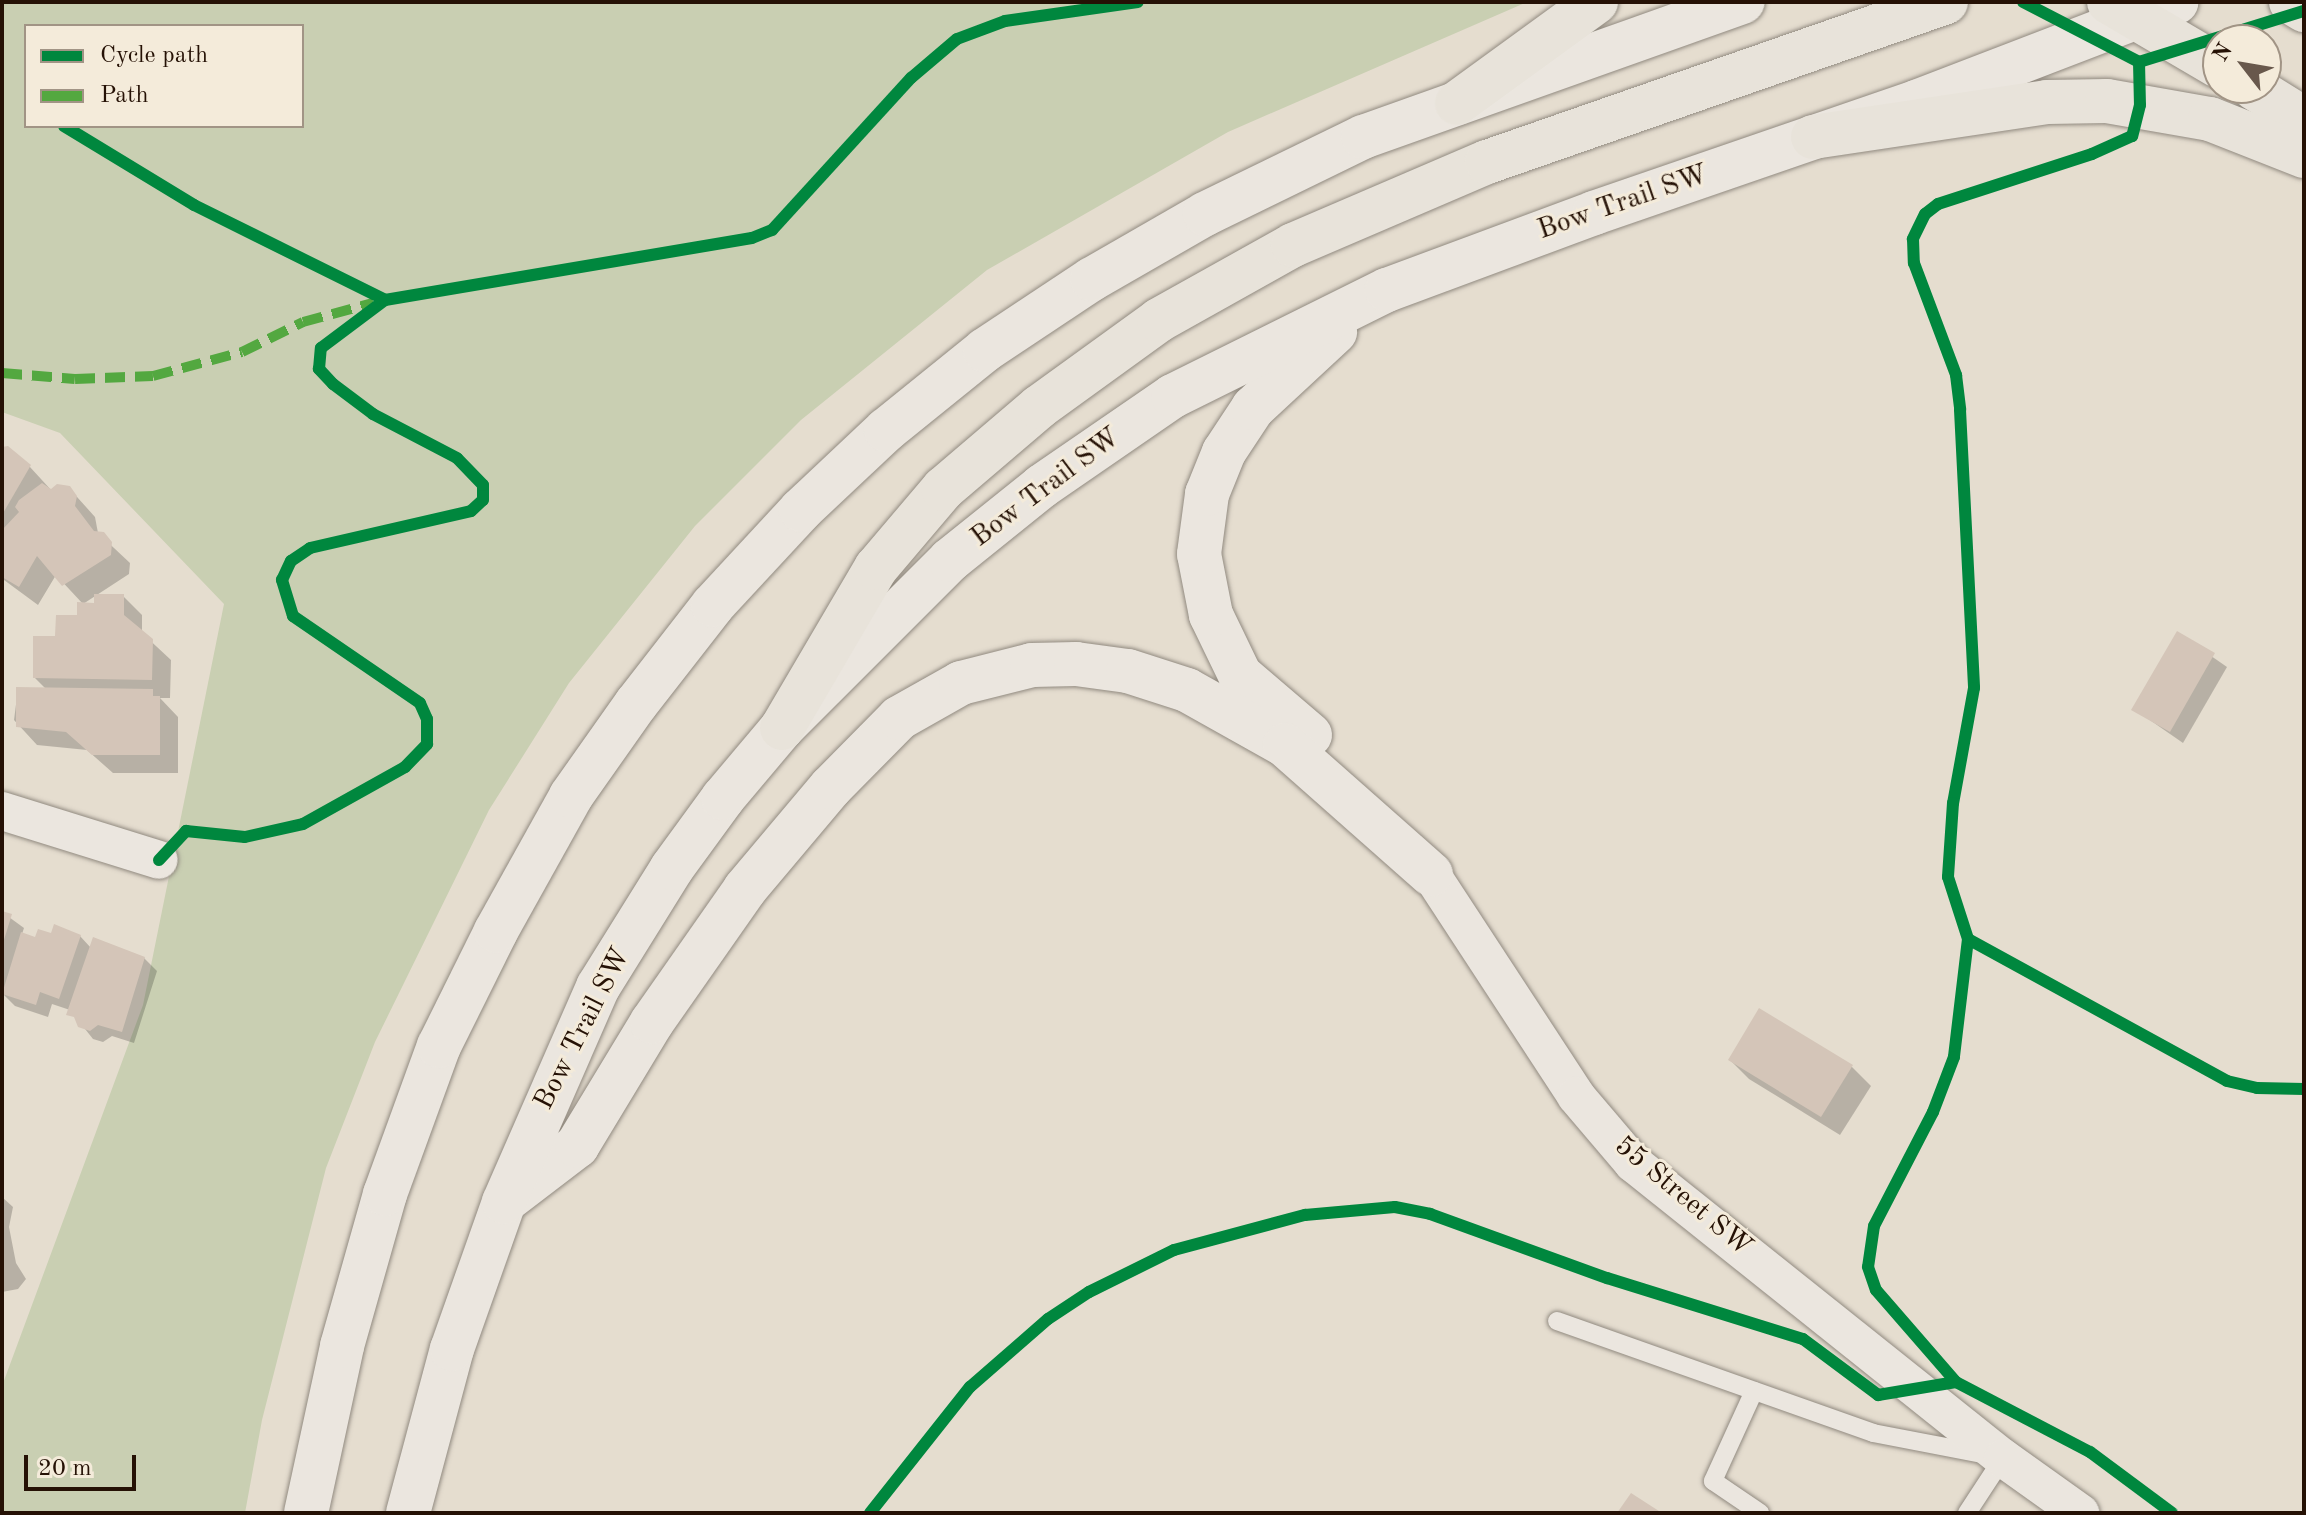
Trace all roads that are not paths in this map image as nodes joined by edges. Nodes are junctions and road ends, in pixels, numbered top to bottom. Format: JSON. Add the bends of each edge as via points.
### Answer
{"nodes":[{"id":1,"x":1596,"y":2,"type":"edge"},
{"id":2,"x":1743,"y":2,"type":"edge"},
{"id":3,"x":1946,"y":2,"type":"edge"},
{"id":4,"x":2176,"y":2,"type":"edge"},
{"id":5,"x":2291,"y":2,"type":"edge"},
{"id":6,"x":2129,"y":8,"type":"edge"},
{"id":7,"x":2304,"y":10,"type":"edge"},
{"id":8,"x":2202,"y":56,"type":"edge"},
{"id":9,"x":1457,"y":103,"type":"junction"},
{"id":10,"x":2280,"y":104,"type":"edge"},
{"id":11,"x":2304,"y":119,"type":"edge"},
{"id":12,"x":1813,"y":137,"type":"junction"},
{"id":13,"x":2304,"y":156,"type":"edge"},
{"id":14,"x":1387,"y":290,"type":"junction"},
{"id":15,"x":782,"y":728,"type":"junction"},
{"id":16,"x":2,"y":811,"type":"edge"},
{"id":17,"x":159,"y":860,"type":"dead end"},
{"id":18,"x":1431,"y":874,"type":"junction"},
{"id":19,"x":504,"y":1202,"type":"junction"},
{"id":20,"x":1557,"y":1321,"type":"dead end"},
{"id":21,"x":1754,"y":1391,"type":"junction"},
{"id":22,"x":2003,"y":1458,"type":"junction"},
{"id":23,"x":306,"y":1513,"type":"edge"},
{"id":24,"x":408,"y":1513,"type":"edge"},
{"id":25,"x":1760,"y":1513,"type":"edge"},
{"id":26,"x":1967,"y":1513,"type":"edge"},
{"id":27,"x":2080,"y":1513,"type":"edge"}],
"edges":[{"from":1,"to":9,"type":"highway"},
{"from":2,"to":9,"type":"main road"},
{"from":3,"to":15,"type":"highway","via":[[1487,162],[1293,245],[1159,320],[1039,407],[943,489],[876,568]]},
{"from":4,"to":6,"type":"main road","name":"Bow Trail SW"},
{"from":5,"to":7,"type":"highway"},
{"from":6,"to":8,"type":"highway"},
{"from":6,"to":12,"type":"main road","name":"Bow Trail SW"},
{"from":9,"to":23,"type":"main road","via":[[1363,137],[1205,214],[996,342],[886,430],[713,605],[571,796],[439,1046],[385,1194],[342,1346]]},
{"from":10,"to":11,"type":"highway"},
{"from":12,"to":13,"type":"highway","via":[[2047,102],[2107,101],[2210,119]]},
{"from":12,"to":14,"type":"main road","name":"Bow Trail SW"},
{"from":14,"to":15,"type":"main road","name":"Bow Trail SW","via":[[1173,396],[1042,486],[950,560]]},
{"from":14,"to":18,"type":"main road","via":[[1253,408],[1216,468],[1199,554],[1211,615],[1240,675],[1380,795]]},
{"from":15,"to":19,"type":"main road","name":"Bow Trail SW","via":[[672,868],[598,987]]},
{"from":16,"to":17,"type":"street"},
{"from":18,"to":19,"type":"main road","via":[[1285,745],[1187,690],[1128,671],[1076,664],[1032,665],[961,683],[899,718],[831,787],[745,889],[652,1022],[577,1146]]},
{"from":18,"to":22,"type":"street","name":"55 Street SW","via":[[1576,1096],[1633,1163]]},
{"from":19,"to":24,"type":"main road","name":"Bow Trail SW","via":[[452,1349]]},
{"from":20,"to":21,"type":"lane"},
{"from":21,"to":22,"type":"lane","via":[[1873,1433]]},
{"from":21,"to":25,"type":"lane","via":[[1713,1481]]},
{"from":22,"to":26,"type":"lane"},
{"from":22,"to":27,"type":"street","name":"55 Street SW"}]}
